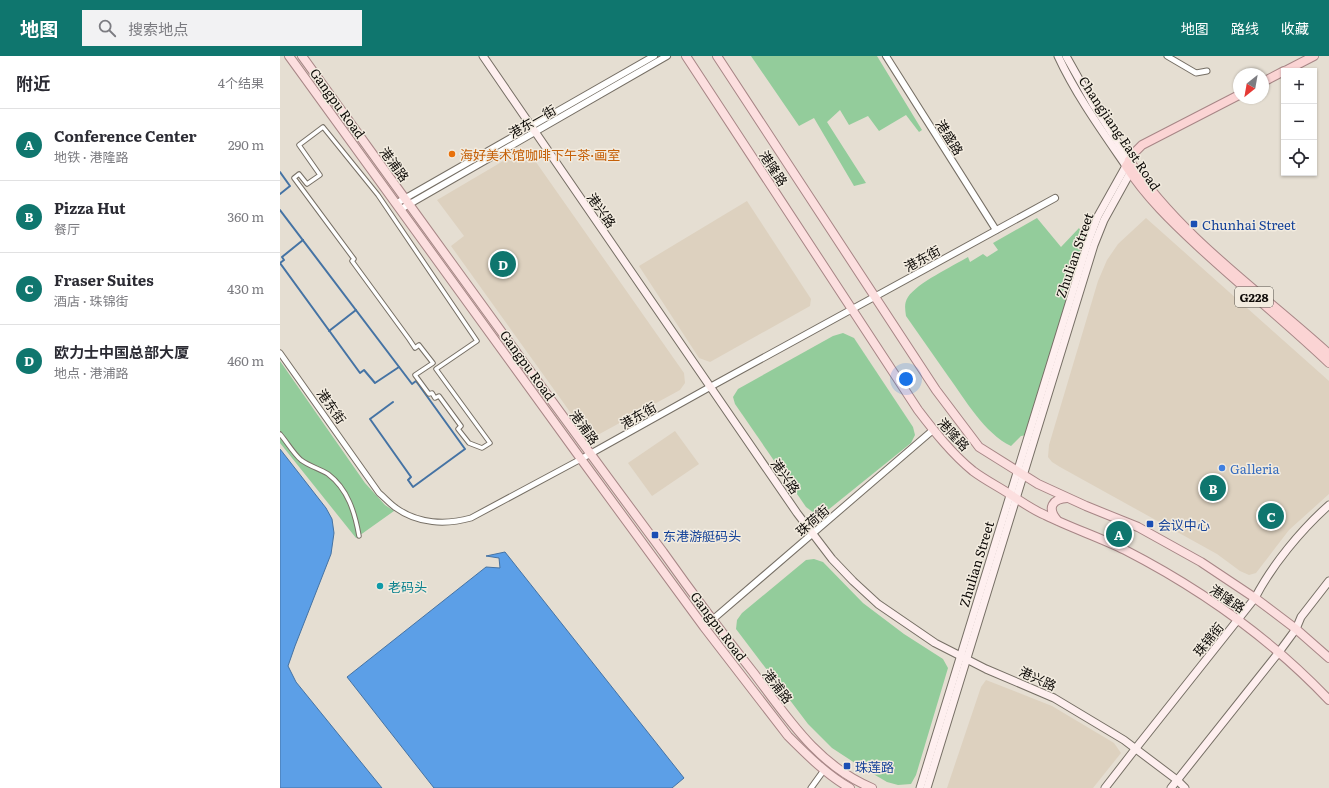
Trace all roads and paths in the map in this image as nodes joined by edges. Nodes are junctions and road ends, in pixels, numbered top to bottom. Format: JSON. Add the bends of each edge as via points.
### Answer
{"nodes":[{"id":1,"x":289,"y":56,"type":"edge"},
{"id":2,"x":302,"y":56,"type":"edge"},
{"id":3,"x":483,"y":56,"type":"edge"},
{"id":4,"x":654,"y":56,"type":"edge"},
{"id":5,"x":667,"y":56,"type":"edge"},
{"id":6,"x":686,"y":56,"type":"edge"},
{"id":7,"x":717,"y":56,"type":"edge"},
{"id":8,"x":886,"y":56,"type":"edge"},
{"id":9,"x":1058,"y":56,"type":"edge"},
{"id":10,"x":1066,"y":56,"type":"edge"},
{"id":11,"x":1167,"y":56,"type":"edge"},
{"id":12,"x":1314,"y":56,"type":"edge"},
{"id":13,"x":1290,"y":68,"type":"edge"},
{"id":14,"x":1207,"y":71,"type":"dead end"},
{"id":15,"x":1281,"y":73,"type":"edge"},
{"id":16,"x":1269,"y":79,"type":"edge"},
{"id":17,"x":1233,"y":98,"type":"edge"},
{"id":18,"x":533,"y":129,"type":"junction"},
{"id":19,"x":1128,"y":166,"type":"junction"},
{"id":20,"x":1055,"y":198,"type":"dead end"},
{"id":21,"x":407,"y":201,"type":"junction"},
{"id":22,"x":398,"y":207,"type":"junction"},
{"id":23,"x":996,"y":230,"type":"junction"},
{"id":24,"x":875,"y":297,"type":"junction"},
{"id":25,"x":852,"y":310,"type":"junction"},
{"id":26,"x":280,"y":353,"type":"edge"},
{"id":27,"x":1329,"y":354,"type":"edge"},
{"id":28,"x":1329,"y":363,"type":"edge"},
{"id":29,"x":710,"y":387,"type":"junction"},
{"id":30,"x":933,"y":430,"type":"junction"},
{"id":31,"x":280,"y":434,"type":"edge"},
{"id":32,"x":469,"y":443,"type":"joint"},
{"id":33,"x":590,"y":454,"type":"junction"},
{"id":34,"x":581,"y":459,"type":"junction"},
{"id":35,"x":1020,"y":473,"type":"junction"},
{"id":36,"x":1013,"y":496,"type":"junction"},
{"id":37,"x":1067,"y":498,"type":"junction"},
{"id":38,"x":1329,"y":505,"type":"edge"},
{"id":39,"x":1058,"y":520,"type":"junction"},
{"id":40,"x":813,"y":534,"type":"junction"},
{"id":41,"x":359,"y":536,"type":"dead end"},
{"id":42,"x":1329,"y":581,"type":"edge"},
{"id":43,"x":1255,"y":598,"type":"junction"},
{"id":44,"x":1239,"y":619,"type":"junction"},
{"id":45,"x":713,"y":620,"type":"junction"},
{"id":46,"x":704,"y":627,"type":"junction"},
{"id":47,"x":1296,"y":630,"type":"junction"},
{"id":48,"x":1279,"y":652,"type":"junction"},
{"id":49,"x":964,"y":658,"type":"junction"},
{"id":50,"x":1329,"y":658,"type":"edge"},
{"id":51,"x":1329,"y":700,"type":"edge"},
{"id":52,"x":1136,"y":748,"type":"junction"},
{"id":53,"x":824,"y":770,"type":"junction"},
{"id":54,"x":1178,"y":780,"type":"junction"},
{"id":55,"x":811,"y":788,"type":"edge"},
{"id":56,"x":850,"y":788,"type":"edge"},
{"id":57,"x":872,"y":788,"type":"edge"},
{"id":58,"x":920,"y":788,"type":"edge"},
{"id":59,"x":927,"y":788,"type":"edge"},
{"id":60,"x":1105,"y":788,"type":"edge"},
{"id":61,"x":1171,"y":788,"type":"edge"},
{"id":62,"x":1185,"y":788,"type":"edge"}],
"edges":[{"from":1,"to":22,"type":"main road","name":"Gangpu Road"},
{"from":2,"to":21,"type":"main road","name":"港浦路"},
{"from":3,"to":18,"type":"main road","name":"港兴路"},
{"from":4,"to":18,"type":"street","name":"港东一街"},
{"from":5,"to":18,"type":"street","name":"港东一街"},
{"from":6,"to":25,"type":"main road","name":"港隆路"},
{"from":7,"to":24,"type":"main road","name":"港隆路"},
{"from":8,"to":23,"type":"street","name":"港盛路"},
{"from":9,"to":19,"type":"main road","name":"Changjiang East Road","via":[[1083,102]]},
{"from":10,"to":19,"type":"main road","name":"Changjiang East Road"},
{"from":11,"to":14,"type":"street","via":[[1196,73]]},
{"from":12,"to":13,"type":"highway"},
{"from":15,"to":16,"type":"highway"},
{"from":17,"to":19,"type":"highway","via":[[1142,145]]},
{"from":18,"to":21,"type":"street","name":"港东一街"},
{"from":18,"to":29,"type":"main road","name":"港兴路"},
{"from":19,"to":27,"type":"highway","name":"Changjiang East Road","number":"G228","via":[[1174,216]]},
{"from":19,"to":28,"type":"highway","name":"Changjiang East Road","number":"G228","via":[[1139,186],[1175,225]]},
{"from":19,"to":35,"type":"main road","name":"Zhulian Street","via":[[1092,230]]},
{"from":20,"to":23,"type":"street","name":"港东街"},
{"from":21,"to":22,"type":"street","name":"港东一街","via":[[401,209]]},
{"from":21,"to":33,"type":"main road","name":"港浦路"},
{"from":22,"to":34,"type":"main road","name":"Gangpu Road"},
{"from":23,"to":24,"type":"street","name":"港东街"},
{"from":24,"to":25,"type":"street","name":"港东街"},
{"from":24,"to":35,"type":"main road","name":"港隆路","via":[[936,390],[979,447]]},
{"from":25,"to":29,"type":"street","name":"港东街"},
{"from":25,"to":30,"type":"main road","name":"港隆路"},
{"from":26,"to":34,"type":"street","name":"港东街","via":[[379,493],[397,508],[416,518],[438,523],[471,518]]},
{"from":29,"to":33,"type":"street","name":"港东街"},
{"from":29,"to":40,"type":"main road","name":"港兴路"},
{"from":30,"to":36,"type":"main road","name":"港隆路","via":[[973,471]]},
{"from":30,"to":40,"type":"street","name":"珠荷街"},
{"from":31,"to":41,"type":"street","via":[[301,460],[329,475],[342,488],[355,515]]},
{"from":32,"to":32,"type":"street","via":[[458,429],[461,426],[439,396],[434,398],[432,393],[429,394],[415,375],[433,363],[419,345],[415,348],[294,178],[299,174],[307,184],[320,175],[299,145],[323,127],[378,196],[477,341],[436,369],[490,443],[482,448]]},
{"from":33,"to":34,"type":"street","name":"港东街"},
{"from":33,"to":45,"type":"main road","name":"港浦路"},
{"from":34,"to":46,"type":"main road","name":"Gangpu Road"},
{"from":35,"to":36,"type":"main road","name":"Zhulian Street"},
{"from":35,"to":37,"type":"main road","name":"港隆路"},
{"from":36,"to":39,"type":"main road","name":"港隆路","via":[[1045,516]]},
{"from":36,"to":49,"type":"main road","name":"Zhulian Street"},
{"from":37,"to":39,"type":"main road","via":[[1054,502],[1053,515]]},
{"from":37,"to":43,"type":"main road","name":"港隆路","via":[[1164,541]]},
{"from":38,"to":43,"type":"main road","name":"珠锦街","via":[[1312,520],[1264,582]]},
{"from":39,"to":44,"type":"main road","name":"港隆路","via":[[1143,560]]},
{"from":40,"to":45,"type":"street","name":"珠荷街"},
{"from":40,"to":49,"type":"main road","name":"港兴路","via":[[832,559],[878,604],[935,643]]},
{"from":42,"to":47,"type":"main road","via":[[1300,617]]},
{"from":43,"to":44,"type":"main road","name":"珠锦街"},
{"from":43,"to":47,"type":"main road","name":"港隆路"},
{"from":44,"to":48,"type":"main road","name":"港隆路"},
{"from":44,"to":52,"type":"main road","name":"珠锦街"},
{"from":45,"to":46,"type":"street","name":"珠荷街"},
{"from":45,"to":57,"type":"main road","name":"港浦路","via":[[810,745],[828,762]]},
{"from":46,"to":53,"type":"main road","name":"Gangpu Road","via":[[788,736]]},
{"from":47,"to":48,"type":"main road"},
{"from":47,"to":50,"type":"main road","name":"港隆路"},
{"from":48,"to":51,"type":"main road","name":"港隆路"},
{"from":48,"to":54,"type":"main road"},
{"from":49,"to":52,"type":"main road","name":"港兴路","via":[[1054,698]]},
{"from":49,"to":58,"type":"main road","name":"Zhulian Street"},
{"from":49,"to":59,"type":"main road","name":"Zhulian Street"},
{"from":52,"to":54,"type":"main road","name":"港兴路"},
{"from":52,"to":60,"type":"main road","name":"珠锦街"},
{"from":53,"to":55,"type":"street"},
{"from":53,"to":56,"type":"main road","name":"Gangpu Road"},
{"from":54,"to":61,"type":"main road"},
{"from":54,"to":62,"type":"main road","name":"港兴路"}]}
